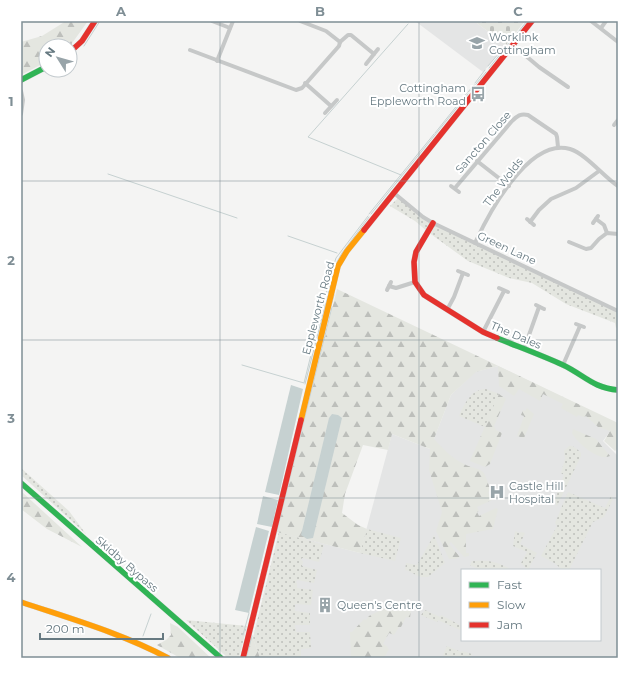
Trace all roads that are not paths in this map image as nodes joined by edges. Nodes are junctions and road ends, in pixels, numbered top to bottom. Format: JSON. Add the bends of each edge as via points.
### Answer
{"nodes":[{"id":1,"x":95,"y":21,"type":"edge"},
{"id":2,"x":212,"y":21,"type":"edge"},
{"id":3,"x":233,"y":21,"type":"edge"},
{"id":4,"x":300,"y":21,"type":"edge"},
{"id":5,"x":316,"y":21,"type":"edge"},
{"id":6,"x":532,"y":21,"type":"edge"},
{"id":7,"x":591,"y":21,"type":"edge"},
{"id":8,"x":606,"y":21,"type":"edge"},
{"id":9,"x":314,"y":26,"type":"junction"},
{"id":10,"x":230,"y":28,"type":"junction"},
{"id":11,"x":601,"y":28,"type":"junction"},
{"id":12,"x":340,"y":42,"type":"junction"},
{"id":13,"x":618,"y":42,"type":"edge"},
{"id":14,"x":78,"y":45,"type":"edge"},
{"id":15,"x":513,"y":45,"type":"junction"},
{"id":16,"x":378,"y":49,"type":"dead end"},
{"id":17,"x":190,"y":50,"type":"dead end"},
{"id":18,"x":374,"y":54,"type":"junction"},
{"id":19,"x":218,"y":61,"type":"junction"},
{"id":20,"x":366,"y":64,"type":"dead end"},
{"id":21,"x":38,"y":71,"type":"edge"},
{"id":22,"x":21,"y":80,"type":"edge"},
{"id":23,"x":305,"y":83,"type":"junction"},
{"id":24,"x":569,"y":88,"type":"dead end"},
{"id":25,"x":21,"y":91,"type":"edge"},
{"id":26,"x":337,"y":100,"type":"dead end"},
{"id":27,"x":331,"y":106,"type":"junction"},
{"id":28,"x":326,"y":113,"type":"dead end"},
{"id":29,"x":21,"y":114,"type":"edge"},
{"id":30,"x":618,"y":120,"type":"edge"},
{"id":31,"x":614,"y":125,"type":"dead end"},
{"id":32,"x":558,"y":147,"type":"junction"},
{"id":33,"x":477,"y":162,"type":"junction"},
{"id":34,"x":599,"y":171,"type":"junction"},
{"id":35,"x":509,"y":186,"type":"junction"},
{"id":36,"x":618,"y":186,"type":"edge"},
{"id":37,"x":455,"y":189,"type":"dead end"},
{"id":38,"x":394,"y":192,"type":"junction"},
{"id":39,"x":596,"y":219,"type":"dead end"},
{"id":40,"x":531,"y":222,"type":"dead end"},
{"id":41,"x":433,"y":223,"type":"junction"},
{"id":42,"x":607,"y":233,"type":"junction"},
{"id":43,"x":618,"y":234,"type":"edge"},
{"id":44,"x":475,"y":243,"type":"junction"},
{"id":45,"x":571,"y":244,"type":"dead end"},
{"id":46,"x":463,"y":273,"type":"dead end"},
{"id":47,"x":415,"y":282,"type":"junction"},
{"id":48,"x":389,"y":286,"type":"dead end"},
{"id":49,"x":504,"y":290,"type":"dead end"},
{"id":50,"x":544,"y":309,"type":"dead end"},
{"id":51,"x":447,"y":310,"type":"junction"},
{"id":52,"x":618,"y":311,"type":"edge"},
{"id":53,"x":580,"y":325,"type":"dead end"},
{"id":54,"x":483,"y":332,"type":"junction"},
{"id":55,"x":524,"y":349,"type":"junction"},
{"id":56,"x":563,"y":365,"type":"junction"},
{"id":57,"x":618,"y":390,"type":"edge"},
{"id":58,"x":21,"y":483,"type":"edge"},
{"id":59,"x":21,"y":602,"type":"edge"},
{"id":60,"x":168,"y":658,"type":"edge"},
{"id":61,"x":221,"y":658,"type":"edge"},
{"id":62,"x":243,"y":658,"type":"edge"}],
"edges":[{"from":1,"to":14,"type":"main road"},
{"from":2,"to":10,"type":"street"},
{"from":3,"to":10,"type":"street"},
{"from":4,"to":9,"type":"street"},
{"from":5,"to":9,"type":"street"},
{"from":6,"to":15,"type":"main road","name":"Eppleworth Road"},
{"from":7,"to":11,"type":"street"},
{"from":8,"to":11,"type":"street"},
{"from":9,"to":12,"type":"street","via":[[326,31]]},
{"from":10,"to":19,"type":"street"},
{"from":11,"to":13,"type":"street"},
{"from":12,"to":18,"type":"street","via":[[351,35]]},
{"from":12,"to":23,"type":"street"},
{"from":15,"to":24,"type":"street"},
{"from":15,"to":38,"type":"main road","name":"Eppleworth Road"},
{"from":16,"to":18,"type":"street"},
{"from":17,"to":19,"type":"street"},
{"from":18,"to":20,"type":"street"},
{"from":19,"to":23,"type":"street","via":[[296,90],[302,88]]},
{"from":21,"to":22,"type":"main road"},
{"from":23,"to":27,"type":"street"},
{"from":25,"to":29,"type":"street"},
{"from":26,"to":27,"type":"street"},
{"from":27,"to":28,"type":"street"},
{"from":30,"to":31,"type":"street"},
{"from":32,"to":33,"type":"street","name":"Sancton Close","via":[[556,134],[523,113],[512,120]]},
{"from":32,"to":34,"type":"street","via":[[579,153]]},
{"from":32,"to":35,"type":"street","name":"The Wolds","via":[[542,152],[531,160]]},
{"from":33,"to":35,"type":"street"},
{"from":33,"to":37,"type":"street","name":"Sancton Close"},
{"from":34,"to":36,"type":"street"},
{"from":34,"to":40,"type":"street","via":[[576,188],[551,199]]},
{"from":35,"to":44,"type":"street","name":"The Wolds","via":[[495,205]]},
{"from":38,"to":41,"type":"street","name":"Green Lane"},
{"from":38,"to":62,"type":"main road","name":"Eppleworth Road","via":[[338,266]]},
{"from":39,"to":42,"type":"street","via":[[604,225]]},
{"from":41,"to":44,"type":"street","name":"Green Lane"},
{"from":41,"to":47,"type":"main road","via":[[416,252]]},
{"from":42,"to":43,"type":"street"},
{"from":42,"to":45,"type":"street","via":[[591,248]]},
{"from":44,"to":52,"type":"street","name":"Green Lane"},
{"from":46,"to":51,"type":"street"},
{"from":47,"to":48,"type":"street","via":[[396,288]]},
{"from":47,"to":51,"type":"main road","name":"The Dales","via":[[424,295]]},
{"from":49,"to":54,"type":"street"},
{"from":50,"to":55,"type":"street","via":[[537,306]]},
{"from":51,"to":54,"type":"main road","name":"The Dales"},
{"from":53,"to":56,"type":"street"},
{"from":54,"to":55,"type":"main road","name":"The Dales"},
{"from":55,"to":56,"type":"main road","name":"The Dales"},
{"from":56,"to":57,"type":"main road","name":"The Dales","via":[[593,384]]},
{"from":58,"to":61,"type":"main road","name":"Skidby Bypass"},
{"from":59,"to":60,"type":"main road","via":[[109,632]]}]}
